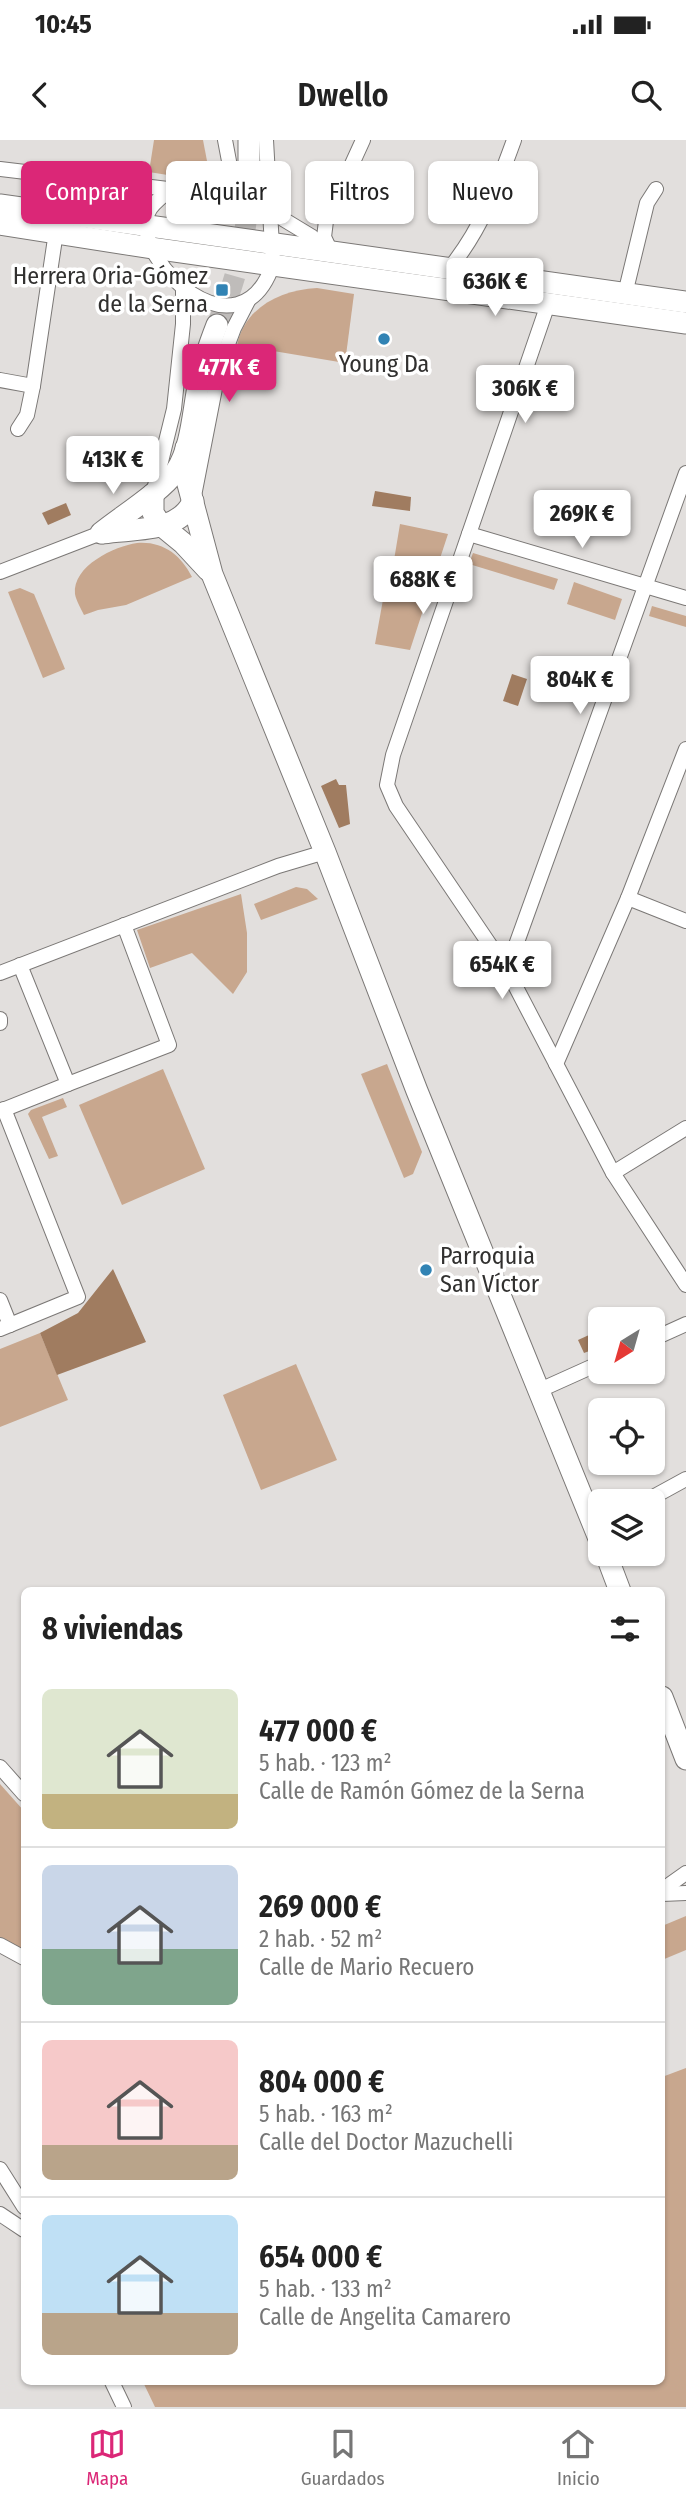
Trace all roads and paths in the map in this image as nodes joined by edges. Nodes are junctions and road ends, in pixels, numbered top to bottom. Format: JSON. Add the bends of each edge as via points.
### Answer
{"nodes":[{"id":1,"x":225,"y":140,"type":"edge"},
{"id":2,"x":249,"y":140,"type":"edge"},
{"id":3,"x":266,"y":140,"type":"edge"},
{"id":4,"x":363,"y":140,"type":"edge"},
{"id":5,"x":514,"y":140,"type":"edge"},
{"id":6,"x":229,"y":161,"type":"edge"},
{"id":7,"x":249,"y":161,"type":"edge"},
{"id":8,"x":267,"y":161,"type":"edge"},
{"id":9,"x":0,"y":169,"type":"edge"},
{"id":10,"x":166,"y":190,"type":"edge"},
{"id":11,"x":656,"y":190,"type":"dead end"},
{"id":12,"x":166,"y":194,"type":"edge"},
{"id":13,"x":0,"y":205,"type":"edge"},
{"id":14,"x":0,"y":224,"type":"edge"},
{"id":15,"x":269,"y":224,"type":"edge"},
{"id":16,"x":291,"y":224,"type":"edge"},
{"id":17,"x":147,"y":226,"type":"junction"},
{"id":18,"x":56,"y":232,"type":"junction"},
{"id":19,"x":152,"y":248,"type":"junction"},
{"id":20,"x":331,"y":253,"type":"junction"},
{"id":21,"x":272,"y":254,"type":"junction"},
{"id":22,"x":449,"y":269,"type":"junction"},
{"id":23,"x":183,"y":288,"type":"junction"},
{"id":24,"x":625,"y":294,"type":"junction"},
{"id":25,"x":248,"y":300,"type":"junction"},
{"id":26,"x":686,"y":302,"type":"edge"},
{"id":27,"x":548,"y":304,"type":"junction"},
{"id":28,"x":686,"y":323,"type":"edge"},
{"id":29,"x":217,"y":325,"type":"tunnel mouth"},
{"id":30,"x":0,"y":380,"type":"edge"},
{"id":31,"x":33,"y":386,"type":"junction"},
{"id":32,"x":18,"y":429,"type":"dead end"},
{"id":33,"x":186,"y":448,"type":"junction"},
{"id":34,"x":686,"y":473,"type":"edge"},
{"id":35,"x":153,"y":494,"type":"junction"},
{"id":36,"x":193,"y":501,"type":"junction"},
{"id":37,"x":161,"y":525,"type":"junction"},
{"id":38,"x":101,"y":533,"type":"junction"},
{"id":39,"x":469,"y":534,"type":"junction"},
{"id":40,"x":0,"y":572,"type":"edge"},
{"id":41,"x":212,"y":575,"type":"junction"},
{"id":42,"x":645,"y":587,"type":"junction"},
{"id":43,"x":686,"y":598,"type":"edge"},
{"id":44,"x":686,"y":749,"type":"edge"},
{"id":45,"x":325,"y":852,"type":"junction"},
{"id":46,"x":628,"y":898,"type":"junction"},
{"id":47,"x":686,"y":921,"type":"edge"},
{"id":48,"x":124,"y":925,"type":"junction"},
{"id":49,"x":20,"y":965,"type":"junction"},
{"id":50,"x":507,"y":971,"type":"junction"},
{"id":51,"x":0,"y":973,"type":"edge"},
{"id":52,"x":555,"y":1064,"type":"junction"},
{"id":53,"x":68,"y":1084,"type":"junction"},
{"id":54,"x":2,"y":1110,"type":"edge"},
{"id":55,"x":686,"y":1128,"type":"edge"},
{"id":56,"x":613,"y":1174,"type":"junction"},
{"id":57,"x":686,"y":1285,"type":"edge"},
{"id":58,"x":0,"y":1300,"type":"edge"},
{"id":59,"x":686,"y":1324,"type":"edge"},
{"id":60,"x":5,"y":1327,"type":"edge"},
{"id":61,"x":665,"y":1334,"type":"edge"},
{"id":62,"x":588,"y":1368,"type":"edge"},
{"id":63,"x":540,"y":1390,"type":"junction"},
{"id":64,"x":686,"y":1479,"type":"edge"},
{"id":65,"x":665,"y":1490,"type":"edge"},
{"id":66,"x":588,"y":1506,"type":"edge"},
{"id":67,"x":611,"y":1566,"type":"edge"},
{"id":68,"x":618,"y":1587,"type":"edge"},
{"id":69,"x":665,"y":1705,"type":"edge"},
{"id":70,"x":686,"y":1759,"type":"edge"},
{"id":71,"x":0,"y":1767,"type":"edge"},
{"id":72,"x":21,"y":1791,"type":"edge"},
{"id":73,"x":686,"y":1873,"type":"edge"},
{"id":74,"x":665,"y":1890,"type":"edge"},
{"id":75,"x":665,"y":1892,"type":"edge"},
{"id":76,"x":686,"y":1893,"type":"edge"},
{"id":77,"x":0,"y":1945,"type":"edge"},
{"id":78,"x":21,"y":1956,"type":"edge"},
{"id":79,"x":0,"y":2169,"type":"edge"},
{"id":80,"x":21,"y":2202,"type":"edge"},
{"id":81,"x":0,"y":2205,"type":"edge"},
{"id":82,"x":0,"y":2214,"type":"edge"},
{"id":83,"x":21,"y":2217,"type":"edge"},
{"id":84,"x":21,"y":2229,"type":"edge"},
{"id":85,"x":113,"y":2385,"type":"edge"},
{"id":86,"x":124,"y":2407,"type":"edge"}],
"edges":[{"from":1,"to":6,"type":"street"},
{"from":2,"to":7,"type":"street"},
{"from":3,"to":8,"type":"street"},
{"from":4,"to":20,"type":"street","via":[[326,221],[324,237]]},
{"from":5,"to":22,"type":"street","via":[[477,231]]},
{"from":9,"to":10,"type":"street"},
{"from":11,"to":24,"type":"street","via":[[647,203]]},
{"from":12,"to":17,"type":"street","via":[[147,215]]},
{"from":13,"to":17,"type":"street"},
{"from":14,"to":18,"type":"street"},
{"from":15,"to":21,"type":"street"},
{"from":16,"to":20,"type":"street"},
{"from":17,"to":19,"type":"street"},
{"from":17,"to":21,"type":"street"},
{"from":18,"to":19,"type":"street"},
{"from":18,"to":31,"type":"street"},
{"from":19,"to":21,"type":"street"},
{"from":19,"to":23,"type":"street"},
{"from":20,"to":21,"type":"street"},
{"from":20,"to":22,"type":"street"},
{"from":21,"to":25,"type":"street","via":[[268,279]]},
{"from":21,"to":27,"type":"street"},
{"from":22,"to":24,"type":"street"},
{"from":23,"to":25,"type":"street","via":[[210,303]]},
{"from":23,"to":35,"type":"street","via":[[184,324],[174,409]]},
{"from":24,"to":26,"type":"street"},
{"from":25,"to":36,"type":"street","via":[[219,368]]},
{"from":27,"to":28,"type":"street"},
{"from":27,"to":39,"type":"street"},
{"from":29,"to":33,"type":"street","via":[[202,366]]},
{"from":30,"to":31,"type":"street"},
{"from":31,"to":32,"type":"street","via":[[27,415]]},
{"from":33,"to":35,"type":"street","via":[[175,472]]},
{"from":33,"to":36,"type":"street","via":[[185,473]]},
{"from":34,"to":42,"type":"street"},
{"from":35,"to":37,"type":"street","via":[[153,513]]},
{"from":35,"to":38,"type":"street"},
{"from":36,"to":37,"type":"street","via":[[180,517]]},
{"from":36,"to":41,"type":"street"},
{"from":37,"to":38,"type":"street"},
{"from":37,"to":41,"type":"street"},
{"from":38,"to":40,"type":"street"},
{"from":39,"to":42,"type":"street"},
{"from":39,"to":50,"type":"street","via":[[393,755],[387,785]]},
{"from":41,"to":45,"type":"street"},
{"from":42,"to":43,"type":"street"},
{"from":42,"to":50,"type":"street"},
{"from":44,"to":46,"type":"street"},
{"from":45,"to":48,"type":"street"},
{"from":45,"to":63,"type":"street","via":[[416,1091]]},
{"from":46,"to":47,"type":"street"},
{"from":46,"to":52,"type":"street"},
{"from":48,"to":49,"type":"street"},
{"from":48,"to":53,"type":"street","via":[[169,1045]]},
{"from":49,"to":51,"type":"street"},
{"from":49,"to":53,"type":"street"},
{"from":50,"to":52,"type":"street"},
{"from":52,"to":56,"type":"street"},
{"from":53,"to":54,"type":"street"},
{"from":54,"to":60,"type":"street","via":[[78,1297]]},
{"from":55,"to":56,"type":"street"},
{"from":56,"to":57,"type":"street"},
{"from":58,"to":60,"type":"street"},
{"from":59,"to":61,"type":"street"},
{"from":62,"to":63,"type":"street"},
{"from":63,"to":66,"type":"street"},
{"from":64,"to":65,"type":"street"},
{"from":67,"to":68,"type":"street"},
{"from":69,"to":70,"type":"street"},
{"from":71,"to":72,"type":"street"},
{"from":73,"to":74,"type":"street"},
{"from":75,"to":76,"type":"street"},
{"from":77,"to":78,"type":"street"},
{"from":79,"to":80,"type":"street"},
{"from":81,"to":83,"type":"street"},
{"from":82,"to":84,"type":"street"},
{"from":85,"to":86,"type":"street"}]}
